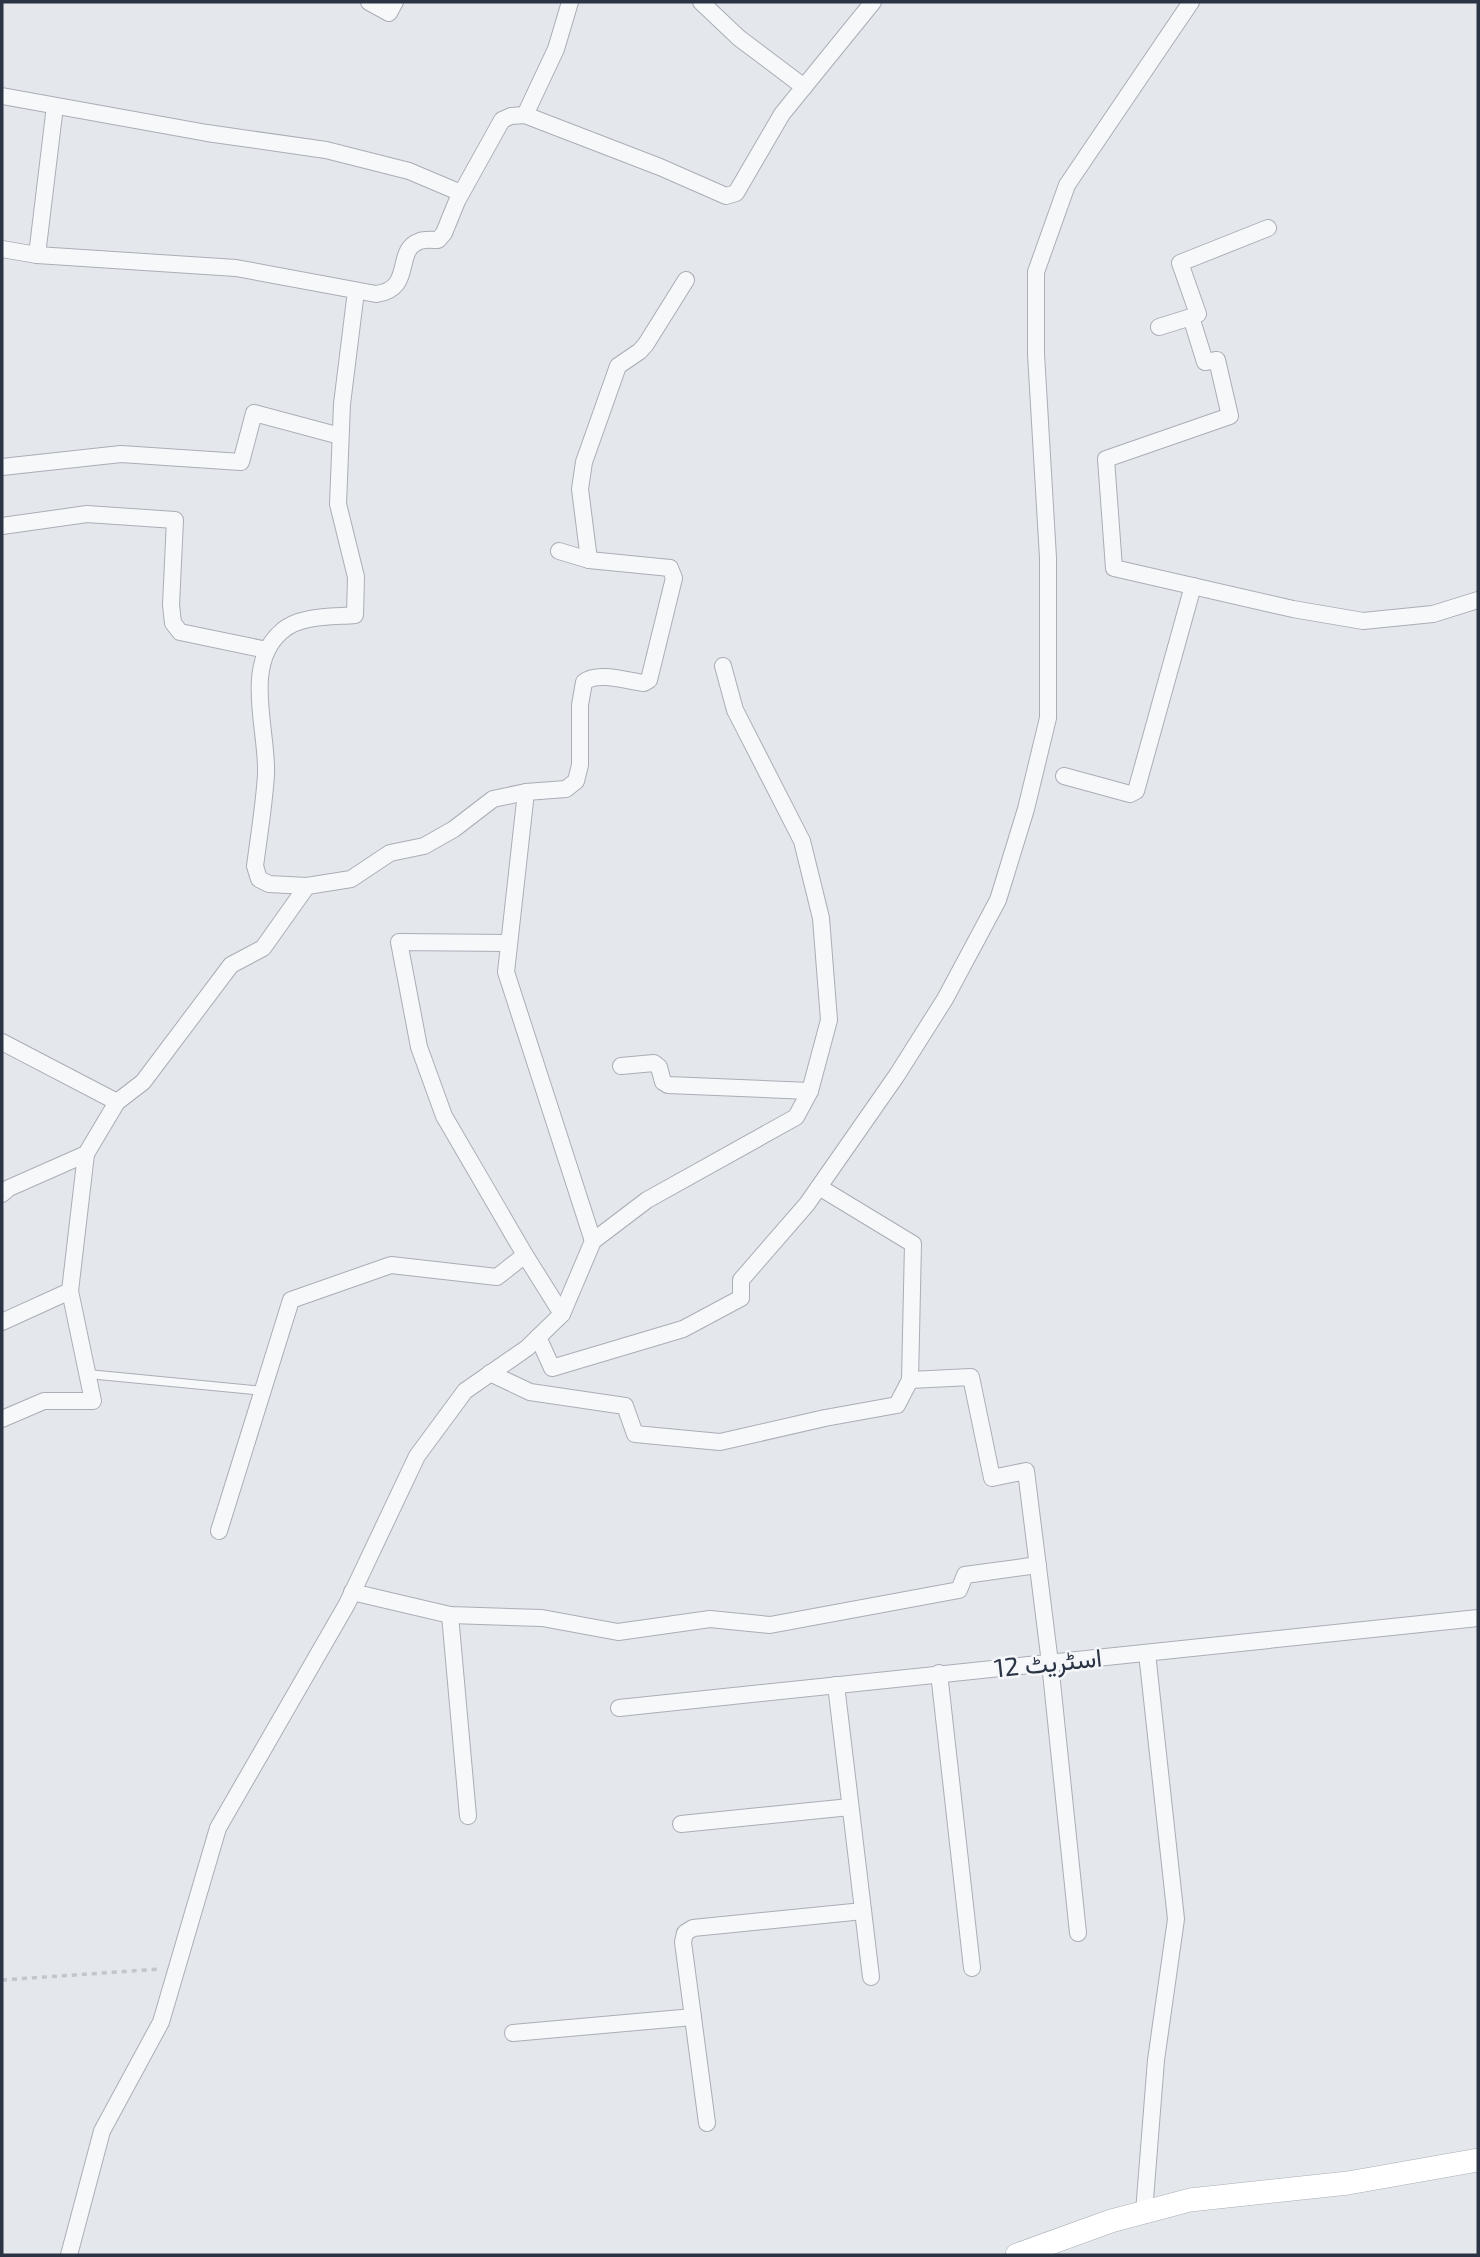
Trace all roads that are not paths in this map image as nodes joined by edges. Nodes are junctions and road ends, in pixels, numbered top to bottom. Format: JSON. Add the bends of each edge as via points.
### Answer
{"nodes":[{"id":1,"x":369,"y":2,"type":"edge"},
{"id":2,"x":395,"y":2,"type":"edge"},
{"id":3,"x":570,"y":2,"type":"edge"},
{"id":4,"x":701,"y":2,"type":"edge"},
{"id":5,"x":873,"y":2,"type":"edge"},
{"id":6,"x":1191,"y":2,"type":"edge"},
{"id":7,"x":804,"y":87,"type":"junction"},
{"id":8,"x":2,"y":96,"type":"edge"},
{"id":9,"x":55,"y":106,"type":"junction"},
{"id":10,"x":525,"y":115,"type":"junction"},
{"id":11,"x":461,"y":193,"type":"junction"},
{"id":12,"x":1268,"y":229,"type":"dead end"},
{"id":13,"x":2,"y":249,"type":"edge"},
{"id":14,"x":37,"y":255,"type":"junction"},
{"id":15,"x":686,"y":280,"type":"dead end"},
{"id":16,"x":356,"y":290,"type":"junction"},
{"id":17,"x":1191,"y":317,"type":"junction"},
{"id":18,"x":1159,"y":327,"type":"dead end"},
{"id":19,"x":340,"y":436,"type":"junction"},
{"id":20,"x":2,"y":467,"type":"edge"},
{"id":21,"x":2,"y":526,"type":"edge"},
{"id":22,"x":559,"y":551,"type":"dead end"},
{"id":23,"x":589,"y":560,"type":"junction"},
{"id":24,"x":1193,"y":586,"type":"junction"},
{"id":25,"x":1478,"y":600,"type":"edge"},
{"id":26,"x":267,"y":650,"type":"junction"},
{"id":27,"x":723,"y":666,"type":"dead end"},
{"id":28,"x":1064,"y":776,"type":"dead end"},
{"id":29,"x":526,"y":792,"type":"junction"},
{"id":30,"x":307,"y":886,"type":"junction"},
{"id":31,"x":509,"y":943,"type":"junction"},
{"id":32,"x":2,"y":1042,"type":"edge"},
{"id":33,"x":621,"y":1066,"type":"dead end"},
{"id":34,"x":810,"y":1091,"type":"junction"},
{"id":35,"x":117,"y":1102,"type":"junction"},
{"id":36,"x":86,"y":1154,"type":"junction"},
{"id":37,"x":819,"y":1187,"type":"junction"},
{"id":38,"x":2,"y":1194,"type":"edge"},
{"id":39,"x":593,"y":1241,"type":"junction"},
{"id":40,"x":525,"y":1255,"type":"junction"},
{"id":41,"x":70,"y":1291,"type":"junction"},
{"id":42,"x":562,"y":1314,"type":"junction"},
{"id":43,"x":2,"y":1322,"type":"edge"},
{"id":44,"x":538,"y":1337,"type":"junction"},
{"id":45,"x":490,"y":1373,"type":"junction"},
{"id":46,"x":88,"y":1374,"type":"junction"},
{"id":47,"x":910,"y":1380,"type":"junction"},
{"id":48,"x":263,"y":1391,"type":"junction"},
{"id":49,"x":2,"y":1419,"type":"edge"},
{"id":50,"x":219,"y":1531,"type":"dead end"},
{"id":51,"x":1038,"y":1565,"type":"junction"},
{"id":52,"x":352,"y":1592,"type":"junction"},
{"id":53,"x":450,"y":1615,"type":"junction"},
{"id":54,"x":1478,"y":1618,"type":"edge"},
{"id":55,"x":1147,"y":1653,"type":"junction"},
{"id":56,"x":1050,"y":1663,"type":"junction"},
{"id":57,"x":939,"y":1673,"type":"junction"},
{"id":58,"x":836,"y":1685,"type":"junction"},
{"id":59,"x":619,"y":1708,"type":"dead end"},
{"id":60,"x":850,"y":1807,"type":"junction"},
{"id":61,"x":468,"y":1816,"type":"dead end"},
{"id":62,"x":681,"y":1824,"type":"dead end"},
{"id":63,"x":863,"y":1911,"type":"junction"},
{"id":64,"x":1078,"y":1933,"type":"dead end"},
{"id":65,"x":972,"y":1968,"type":"dead end"},
{"id":66,"x":871,"y":1977,"type":"dead end"},
{"id":67,"x":693,"y":2017,"type":"junction"},
{"id":68,"x":513,"y":2033,"type":"dead end"},
{"id":69,"x":707,"y":2123,"type":"dead end"},
{"id":70,"x":1478,"y":2160,"type":"edge"},
{"id":71,"x":1144,"y":2212,"type":"junction"},
{"id":72,"x":69,"y":2255,"type":"edge"},
{"id":73,"x":1017,"y":2255,"type":"edge"}],
"edges":[{"from":1,"to":2,"type":"street","via":[[389,13]]},
{"from":3,"to":10,"type":"street","via":[[556,49]]},
{"from":4,"to":7,"type":"street","via":[[739,38]]},
{"from":5,"to":7,"type":"street"},
{"from":6,"to":37,"type":"street","via":[[1067,185],[1036,272],[1048,558],[1048,718],[998,900],[945,999]]},
{"from":7,"to":10,"type":"street","via":[[732,196]]},
{"from":8,"to":9,"type":"street"},
{"from":9,"to":11,"type":"street","via":[[326,150],[409,171]]},
{"from":9,"to":14,"type":"street"},
{"from":10,"to":11,"type":"street","via":[[502,120]]},
{"from":11,"to":16,"type":"street","via":[[438,240],[420,241],[406,255],[397,285],[386,293]]},
{"from":12,"to":17,"type":"street","via":[[1180,263],[1198,314]]},
{"from":13,"to":14,"type":"street"},
{"from":14,"to":16,"type":"street","via":[[236,268]]},
{"from":15,"to":23,"type":"street","via":[[646,344],[618,366],[584,462],[580,489]]},
{"from":16,"to":19,"type":"street"},
{"from":17,"to":18,"type":"street"},
{"from":17,"to":24,"type":"street","via":[[1205,362],[1217,360],[1230,415],[1106,459],[1114,568]]},
{"from":19,"to":20,"type":"street","via":[[254,413],[242,461],[121,454]]},
{"from":19,"to":26,"type":"street","via":[[338,504],[356,577],[355,615],[301,621],[283,630]]},
{"from":21,"to":26,"type":"street","via":[[87,514],[175,520],[173,623],[180,632]]},
{"from":22,"to":23,"type":"street"},
{"from":23,"to":29,"type":"street","via":[[670,568],[674,578],[651,677],[644,683],[599,677],[586,680],[576,780],[566,789]]},
{"from":24,"to":25,"type":"street","via":[[1363,621],[1433,614]]},
{"from":24,"to":28,"type":"street","via":[[1136,791],[1130,794]]},
{"from":26,"to":30,"type":"street","via":[[260,682],[266,774],[255,866],[259,879],[269,884]]},
{"from":27,"to":34,"type":"street","via":[[735,710],[802,841],[821,918],[829,1020]]},
{"from":29,"to":30,"type":"street","via":[[493,799],[444,835],[424,846],[390,853],[351,879]]},
{"from":29,"to":31,"type":"street"},
{"from":30,"to":35,"type":"street","via":[[263,948],[231,965],[143,1082]]},
{"from":31,"to":39,"type":"street","via":[[506,972]]},
{"from":31,"to":40,"type":"street","via":[[399,942],[419,1047],[444,1116]]},
{"from":32,"to":35,"type":"street"},
{"from":33,"to":34,"type":"street","via":[[654,1063],[668,1085]]},
{"from":34,"to":39,"type":"street","via":[[796,1117],[647,1200]]},
{"from":35,"to":36,"type":"street"},
{"from":36,"to":38,"type":"street"},
{"from":36,"to":41,"type":"street"},
{"from":37,"to":44,"type":"street","via":[[741,1280],[741,1298],[683,1329],[551,1368]]},
{"from":37,"to":47,"type":"street","via":[[913,1244]]},
{"from":39,"to":42,"type":"street"},
{"from":40,"to":42,"type":"street"},
{"from":40,"to":48,"type":"street","via":[[497,1277],[391,1265],[291,1300]]},
{"from":41,"to":43,"type":"street"},
{"from":41,"to":46,"type":"street"},
{"from":42,"to":44,"type":"street"},
{"from":44,"to":45,"type":"street"},
{"from":45,"to":47,"type":"street","via":[[530,1392],[625,1406],[635,1434],[720,1442],[897,1405]]},
{"from":45,"to":52,"type":"street","via":[[465,1391],[417,1456]]},
{"from":46,"to":48,"type":"lane"},
{"from":46,"to":49,"type":"street","via":[[93,1401],[44,1401]]},
{"from":47,"to":51,"type":"street","via":[[971,1377],[992,1478],[1026,1471]]},
{"from":48,"to":50,"type":"street"},
{"from":51,"to":53,"type":"street","via":[[965,1575],[959,1590],[770,1625],[710,1619],[618,1632],[542,1618]]},
{"from":51,"to":56,"type":"street"},
{"from":52,"to":53,"type":"street"},
{"from":52,"to":72,"type":"street","via":[[218,1828],[161,2022],[102,2131]]},
{"from":53,"to":61,"type":"street"},
{"from":54,"to":55,"type":"street","name":"اسٹریٹ 12"},
{"from":55,"to":56,"type":"street","name":"اسٹریٹ 12"},
{"from":55,"to":71,"type":"street","via":[[1176,1919],[1156,2060]]},
{"from":56,"to":57,"type":"street","name":"اسٹریٹ 12"},
{"from":56,"to":64,"type":"street"},
{"from":57,"to":58,"type":"street","name":"اسٹریٹ 12"},
{"from":57,"to":65,"type":"street"},
{"from":58,"to":59,"type":"street","name":"اسٹریٹ 12"},
{"from":58,"to":60,"type":"street"},
{"from":60,"to":62,"type":"street"},
{"from":60,"to":63,"type":"street"},
{"from":63,"to":66,"type":"street"},
{"from":63,"to":67,"type":"street","via":[[693,1928],[685,1933],[683,1942]]},
{"from":67,"to":68,"type":"street"},
{"from":67,"to":69,"type":"street"},
{"from":70,"to":71,"type":"street","via":[[1348,2183],[1191,2200]]},
{"from":71,"to":73,"type":"street"}]}
